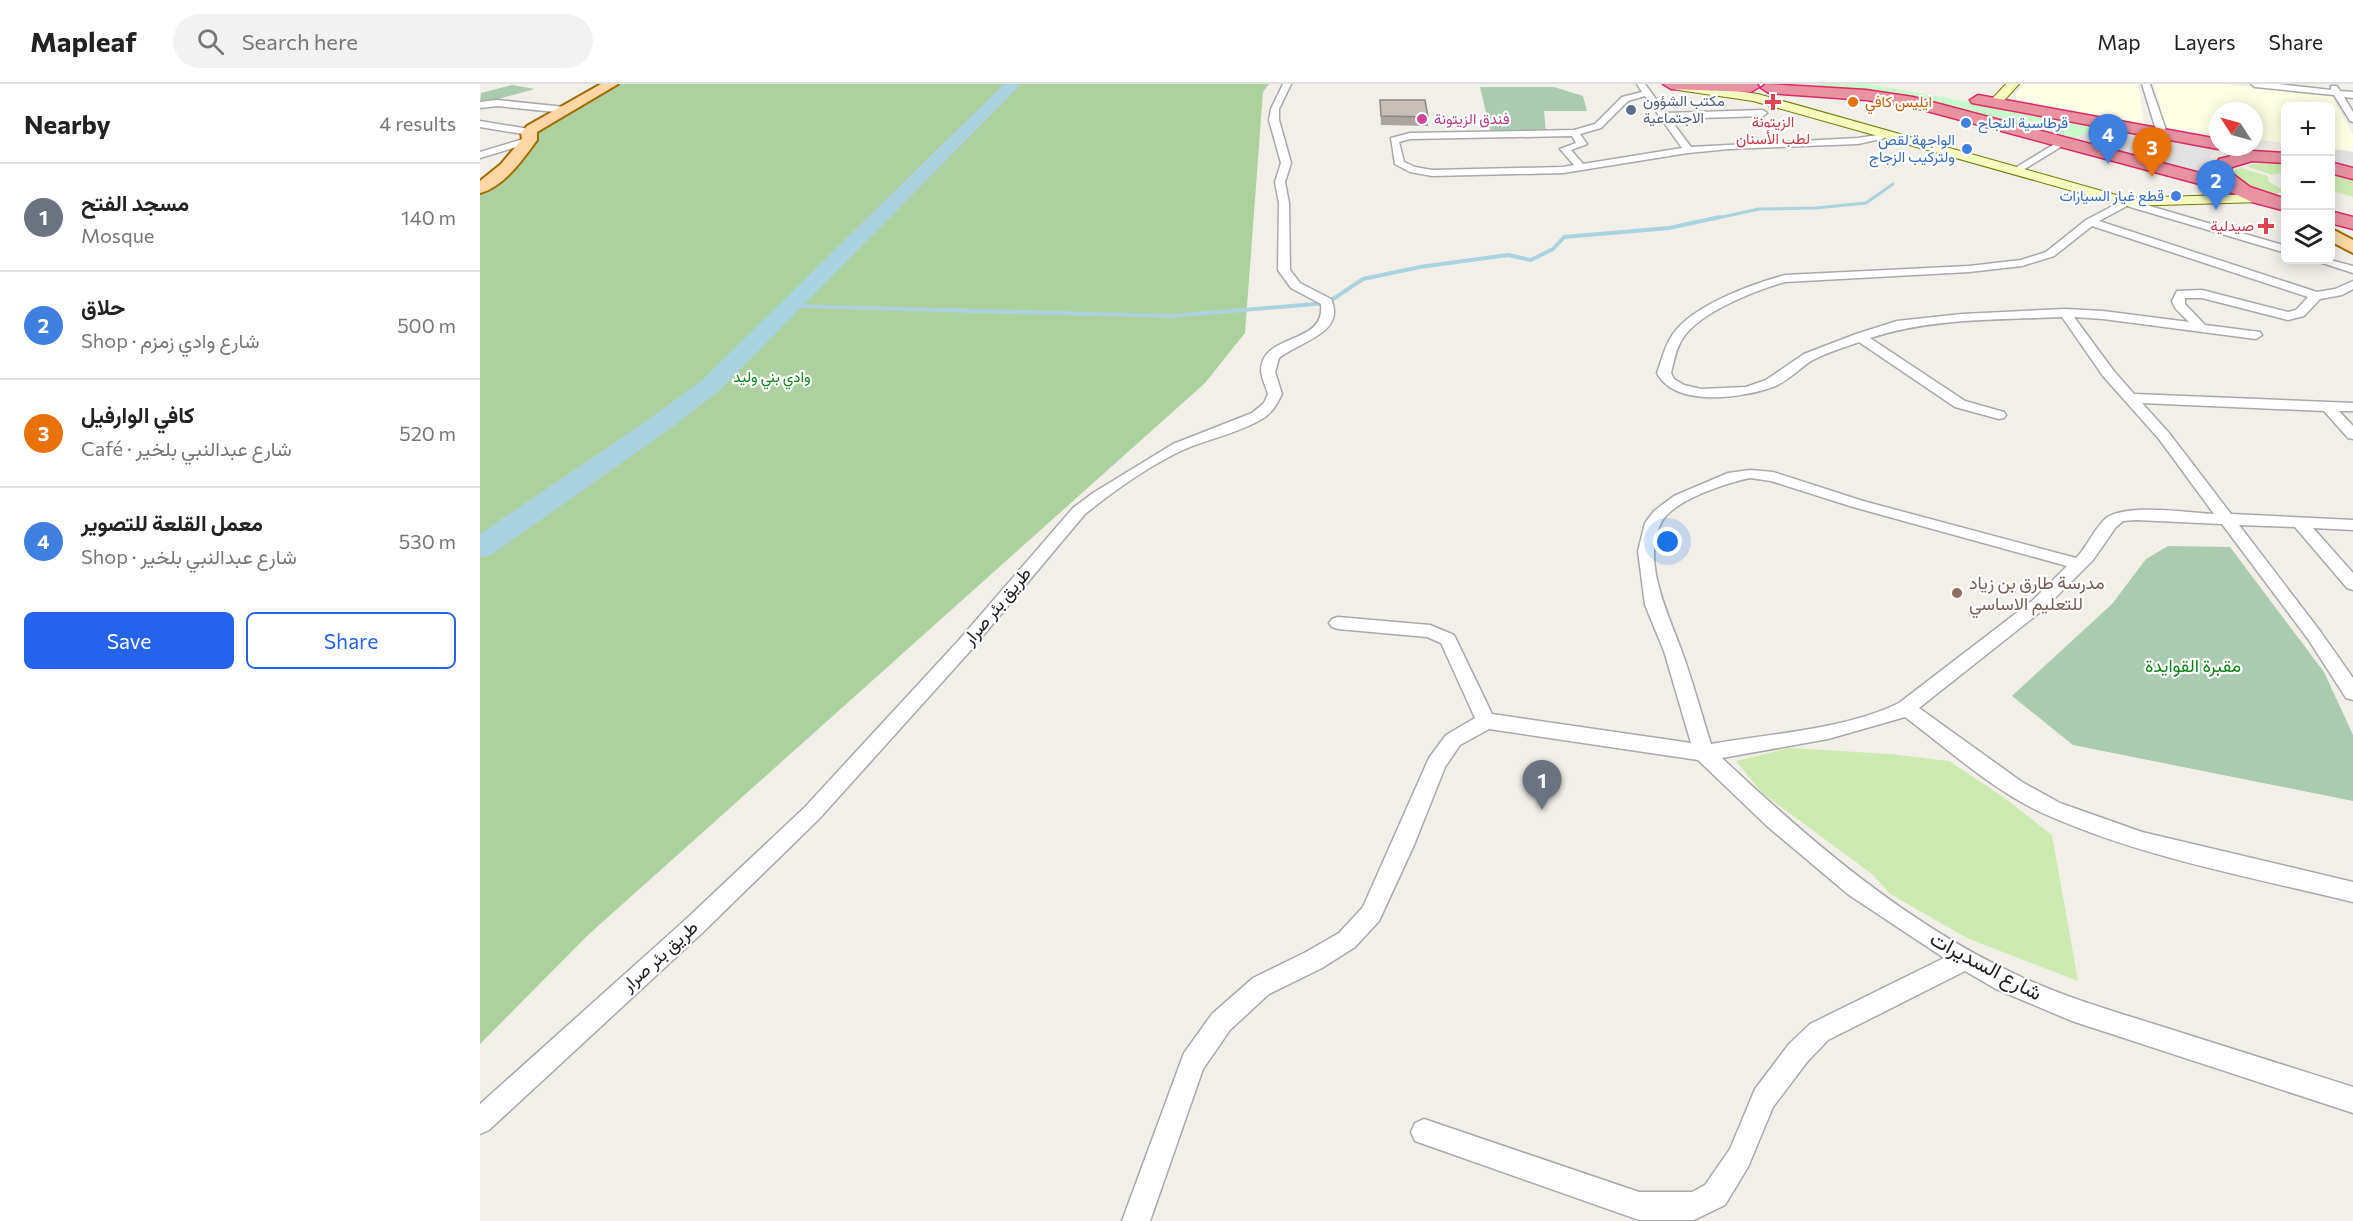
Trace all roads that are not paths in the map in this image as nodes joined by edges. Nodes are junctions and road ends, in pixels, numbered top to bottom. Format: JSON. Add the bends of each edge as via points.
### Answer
{"nodes":[{"id":1,"x":611,"y":84,"type":"edge"},
{"id":2,"x":1287,"y":84,"type":"edge"},
{"id":3,"x":1640,"y":84,"type":"edge"},
{"id":4,"x":1671,"y":84,"type":"edge"},
{"id":5,"x":1733,"y":84,"type":"edge"},
{"id":6,"x":1800,"y":84,"type":"edge"},
{"id":7,"x":1896,"y":84,"type":"edge"},
{"id":8,"x":2000,"y":84,"type":"edge"},
{"id":9,"x":2013,"y":84,"type":"edge"},
{"id":10,"x":2146,"y":84,"type":"edge"},
{"id":11,"x":2255,"y":84,"type":"edge"},
{"id":12,"x":2331,"y":84,"type":"edge"},
{"id":13,"x":1751,"y":87,"type":"junction"},
{"id":14,"x":1769,"y":88,"type":"junction"},
{"id":15,"x":1648,"y":93,"type":"junction"},
{"id":16,"x":1941,"y":93,"type":"dead end"},
{"id":17,"x":2338,"y":93,"type":"junction"},
{"id":18,"x":2353,"y":95,"type":"edge"},
{"id":19,"x":1962,"y":97,"type":"dead end"},
{"id":20,"x":1989,"y":102,"type":"junction"},
{"id":21,"x":480,"y":105,"type":"edge"},
{"id":22,"x":565,"y":110,"type":"junction"},
{"id":23,"x":1763,"y":113,"type":"dead end"},
{"id":24,"x":1666,"y":116,"type":"junction"},
{"id":25,"x":2353,"y":119,"type":"edge"},
{"id":26,"x":480,"y":124,"type":"edge"},
{"id":27,"x":1575,"y":133,"type":"junction"},
{"id":28,"x":2162,"y":133,"type":"junction"},
{"id":29,"x":530,"y":136,"type":"junction"},
{"id":30,"x":1890,"y":136,"type":"junction"},
{"id":31,"x":2209,"y":142,"type":"edge"},
{"id":32,"x":2061,"y":143,"type":"junction"},
{"id":33,"x":480,"y":144,"type":"edge"},
{"id":34,"x":500,"y":149,"type":"junction"},
{"id":35,"x":1688,"y":150,"type":"junction"},
{"id":36,"x":2263,"y":153,"type":"edge"},
{"id":37,"x":480,"y":155,"type":"edge"},
{"id":38,"x":2281,"y":156,"type":"edge"},
{"id":39,"x":2281,"y":157,"type":"edge"},
{"id":40,"x":1581,"y":167,"type":"junction"},
{"id":41,"x":2335,"y":167,"type":"edge"},
{"id":42,"x":2015,"y":171,"type":"junction"},
{"id":43,"x":2353,"y":172,"type":"edge"},
{"id":44,"x":480,"y":188,"type":"edge"},
{"id":45,"x":2243,"y":190,"type":"junction"},
{"id":46,"x":2264,"y":199,"type":"junction"},
{"id":47,"x":2126,"y":202,"type":"junction"},
{"id":48,"x":2281,"y":205,"type":"edge"},
{"id":49,"x":2335,"y":212,"type":"edge"},
{"id":50,"x":2353,"y":212,"type":"edge"},
{"id":51,"x":2335,"y":218,"type":"edge"},
{"id":52,"x":2090,"y":222,"type":"junction"},
{"id":53,"x":2353,"y":224,"type":"edge"},
{"id":54,"x":2335,"y":235,"type":"edge"},
{"id":55,"x":2281,"y":248,"type":"edge"},
{"id":56,"x":2353,"y":248,"type":"edge"},
{"id":57,"x":2333,"y":264,"type":"edge"},
{"id":58,"x":2353,"y":270,"type":"edge"},
{"id":59,"x":2353,"y":285,"type":"edge"},
{"id":60,"x":2316,"y":296,"type":"junction"},
{"id":61,"x":2065,"y":313,"type":"junction"},
{"id":62,"x":2201,"y":328,"type":"junction"},
{"id":63,"x":2256,"y":335,"type":"dead end"},
{"id":64,"x":1860,"y":337,"type":"junction"},
{"id":65,"x":2131,"y":398,"type":"junction"},
{"id":66,"x":2328,"y":407,"type":"junction"},
{"id":67,"x":2353,"y":407,"type":"edge"},
{"id":68,"x":1999,"y":415,"type":"dead end"},
{"id":69,"x":2353,"y":435,"type":"edge"},
{"id":70,"x":2228,"y":521,"type":"junction"},
{"id":71,"x":2300,"y":523,"type":"junction"},
{"id":72,"x":2353,"y":525,"type":"edge"},
{"id":73,"x":2079,"y":564,"type":"junction"},
{"id":74,"x":2353,"y":584,"type":"edge"},
{"id":75,"x":1338,"y":622,"type":"dead end"},
{"id":76,"x":2353,"y":693,"type":"edge"},
{"id":77,"x":1906,"y":708,"type":"junction"},
{"id":78,"x":1486,"y":721,"type":"junction"},
{"id":79,"x":1704,"y":753,"type":"junction"},
{"id":80,"x":2353,"y":892,"type":"edge"},
{"id":81,"x":1966,"y":959,"type":"junction"},
{"id":82,"x":2353,"y":1100,"type":"edge"},
{"id":83,"x":480,"y":1121,"type":"edge"},
{"id":84,"x":1424,"y":1132,"type":"dead end"},
{"id":85,"x":1136,"y":1221,"type":"edge"}],
"edges":[{"from":1,"to":22,"type":"main road"},
{"from":2,"to":83,"type":"street","name":"طريق بئر صرار","via":[[1274,120],[1286,162],[1280,182],[1285,276],[1327,302],[1329,315],[1324,326],[1278,351],[1271,360],[1268,369],[1275,394],[1270,405],[1257,416],[1156,459],[1079,511],[812,813]]},
{"from":3,"to":15,"type":"street"},
{"from":4,"to":13,"type":"highway"},
{"from":4,"to":30,"type":"main road","via":[[1754,97]]},
{"from":5,"to":13,"type":"highway"},
{"from":6,"to":14,"type":"highway"},
{"from":7,"to":16,"type":"highway"},
{"from":8,"to":20,"type":"main road"},
{"from":9,"to":20,"type":"main road"},
{"from":10,"to":28,"type":"street"},
{"from":11,"to":17,"type":"street"},
{"from":12,"to":17,"type":"street"},
{"from":13,"to":14,"type":"highway"},
{"from":14,"to":32,"type":"highway","via":[[1898,99]]},
{"from":15,"to":24,"type":"street"},
{"from":15,"to":27,"type":"street","via":[[1625,99],[1598,126]]},
{"from":17,"to":18,"type":"street"},
{"from":17,"to":25,"type":"street"},
{"from":19,"to":20,"type":"highway"},
{"from":20,"to":28,"type":"highway"},
{"from":21,"to":22,"type":"street"},
{"from":22,"to":29,"type":"main road"},
{"from":23,"to":24,"type":"street"},
{"from":24,"to":35,"type":"street"},
{"from":26,"to":29,"type":"street"},
{"from":27,"to":40,"type":"street","via":[[1582,144],[1565,148]]},
{"from":27,"to":40,"type":"street","via":[[1410,136],[1394,140],[1400,164],[1432,173]]},
{"from":28,"to":31,"type":"highway"},
{"from":29,"to":34,"type":"street"},
{"from":29,"to":44,"type":"main road","via":[[499,175]]},
{"from":30,"to":35,"type":"street"},
{"from":30,"to":42,"type":"main road"},
{"from":32,"to":42,"type":"street"},
{"from":32,"to":45,"type":"highway"},
{"from":33,"to":34,"type":"street"},
{"from":34,"to":37,"type":"street"},
{"from":35,"to":40,"type":"street"},
{"from":36,"to":38,"type":"highway"},
{"from":39,"to":45,"type":"highway","via":[[2252,156],[2225,163],[2221,167],[2224,177]]},
{"from":41,"to":43,"type":"highway"},
{"from":42,"to":47,"type":"main road"},
{"from":45,"to":46,"type":"highway"},
{"from":46,"to":47,"type":"main road"},
{"from":46,"to":48,"type":"highway"},
{"from":47,"to":52,"type":"street"},
{"from":47,"to":55,"type":"street"},
{"from":49,"to":50,"type":"highway"},
{"from":51,"to":53,"type":"highway"},
{"from":52,"to":60,"type":"street"},
{"from":52,"to":64,"type":"street","via":[[2050,254],[2022,263],[1773,281],[1690,323],[1679,334],[1664,373],[1679,388],[1701,393],[1747,391],[1771,383],[1809,357]]},
{"from":54,"to":56,"type":"main road"},
{"from":57,"to":58,"type":"street"},
{"from":59,"to":60,"type":"street"},
{"from":60,"to":62,"type":"street","via":[[2300,314],[2288,316],[2202,294],[2181,294],[2179,305]]},
{"from":61,"to":62,"type":"street"},
{"from":61,"to":64,"type":"street","via":[[1923,322]]},
{"from":61,"to":65,"type":"street"},
{"from":62,"to":63,"type":"street"},
{"from":64,"to":68,"type":"street","via":[[1960,404]]},
{"from":65,"to":66,"type":"street"},
{"from":65,"to":70,"type":"street"},
{"from":66,"to":67,"type":"street"},
{"from":66,"to":69,"type":"street"},
{"from":70,"to":71,"type":"street"},
{"from":70,"to":73,"type":"street","via":[[2119,517]]},
{"from":70,"to":76,"type":"street"},
{"from":71,"to":72,"type":"street"},
{"from":71,"to":74,"type":"street"},
{"from":73,"to":77,"type":"street","via":[[2038,605]]},
{"from":73,"to":79,"type":"street","via":[[1773,477],[1750,474],[1728,478],[1679,499],[1653,523],[1646,550],[1647,567],[1654,605],[1673,651]]},
{"from":75,"to":78,"type":"street","via":[[1430,631],[1448,639]]},
{"from":77,"to":79,"type":"street","via":[[1828,732]]},
{"from":77,"to":80,"type":"street","via":[[2015,788],[2053,809],[2142,841]]},
{"from":78,"to":79,"type":"street"},
{"from":78,"to":85,"type":"street","via":[[1453,740],[1436,764],[1371,914],[1347,940],[1261,986],[1221,1022],[1194,1062]]},
{"from":79,"to":81,"type":"street","name":"شارع السديرات","via":[[1773,820],[1857,888]]},
{"from":81,"to":82,"type":"street","name":"شارع السديرات","via":[[2004,981],[2072,1009]]},
{"from":81,"to":84,"type":"street","via":[[1819,1032],[1764,1098],[1738,1158],[1715,1195],[1694,1206],[1639,1206]]}]}
